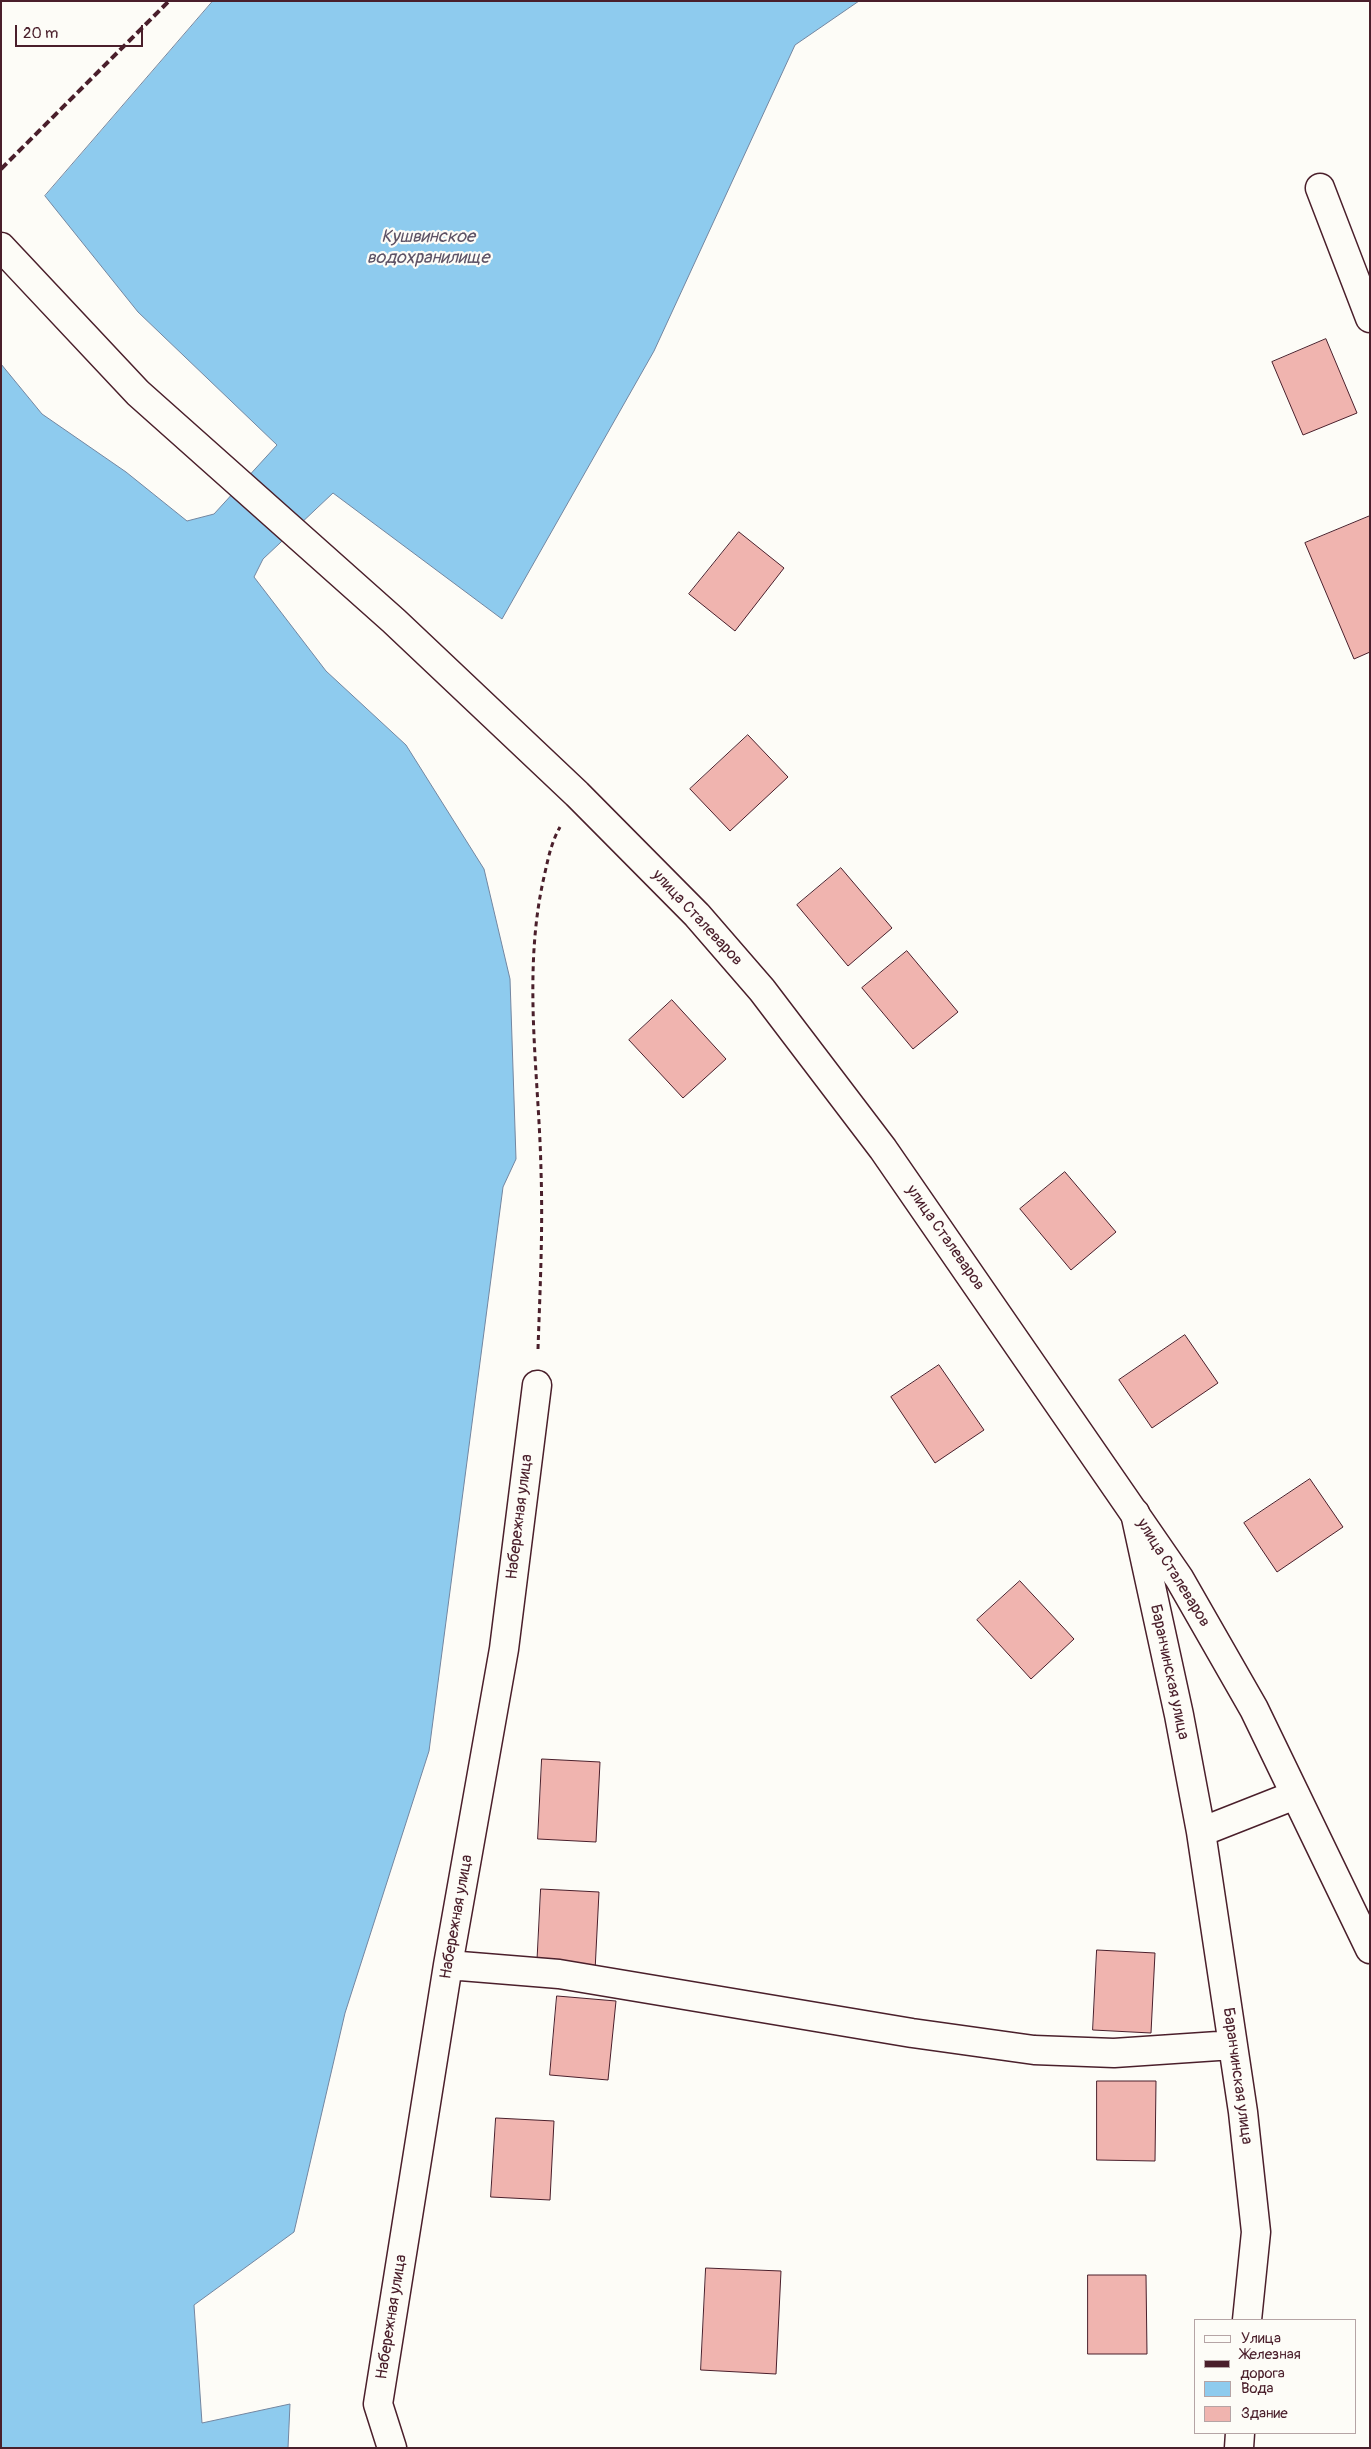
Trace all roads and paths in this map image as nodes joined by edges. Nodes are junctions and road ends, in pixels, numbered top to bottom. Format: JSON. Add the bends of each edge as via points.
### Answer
{"nodes":[{"id":1,"x":1320,"y":188,"type":"dead end"},
{"id":2,"x":1,"y":248,"type":"edge"},
{"id":3,"x":1370,"y":318,"type":"edge"},
{"id":4,"x":577,"y":794,"type":"junction"},
{"id":5,"x":537,"y":1385,"type":"joint"},
{"id":6,"x":1135,"y":1511,"type":"junction"},
{"id":7,"x":1295,"y":1795,"type":"junction"},
{"id":8,"x":1201,"y":1832,"type":"junction"},
{"id":9,"x":1367,"y":1935,"type":"edge"},
{"id":10,"x":448,"y":1965,"type":"junction"},
{"id":11,"x":1233,"y":2045,"type":"junction"},
{"id":12,"x":1248,"y":2319,"type":"edge"},
{"id":13,"x":1240,"y":2434,"type":"edge"},
{"id":14,"x":392,"y":2448,"type":"edge"},
{"id":15,"x":1239,"y":2448,"type":"edge"}],
"edges":[{"from":1,"to":3,"type":"main road"},
{"from":2,"to":4,"type":"main road","name":"улица Сталеваров","via":[[138,393],[394,621]]},
{"from":4,"to":5,"type":"path","via":[[552,841],[539,897],[533,950],[541,1171]]},
{"from":4,"to":6,"type":"main road","name":"улица Сталеваров","via":[[697,915],[762,990],[883,1149]]},
{"from":5,"to":10,"type":"main road","name":"Набережная улица","via":[[504,1649]]},
{"from":6,"to":7,"type":"main road","name":"улица Сталеваров","via":[[1179,1578],[1254,1709]]},
{"from":6,"to":8,"type":"main road","name":"Баранчинская улица"},
{"from":7,"to":8,"type":"main road"},
{"from":7,"to":9,"type":"main road","name":"улица Сталеваров"},
{"from":8,"to":11,"type":"main road","name":"Баранчинская улица"},
{"from":10,"to":11,"type":"main road","via":[[559,1974],[1034,2050],[1114,2053]]},
{"from":10,"to":14,"type":"main road","name":"Набережная улица","via":[[378,2404]]},
{"from":11,"to":12,"type":"main road","name":"Баранчинская улица","via":[[1256,2232]]},
{"from":13,"to":15,"type":"main road"}]}
